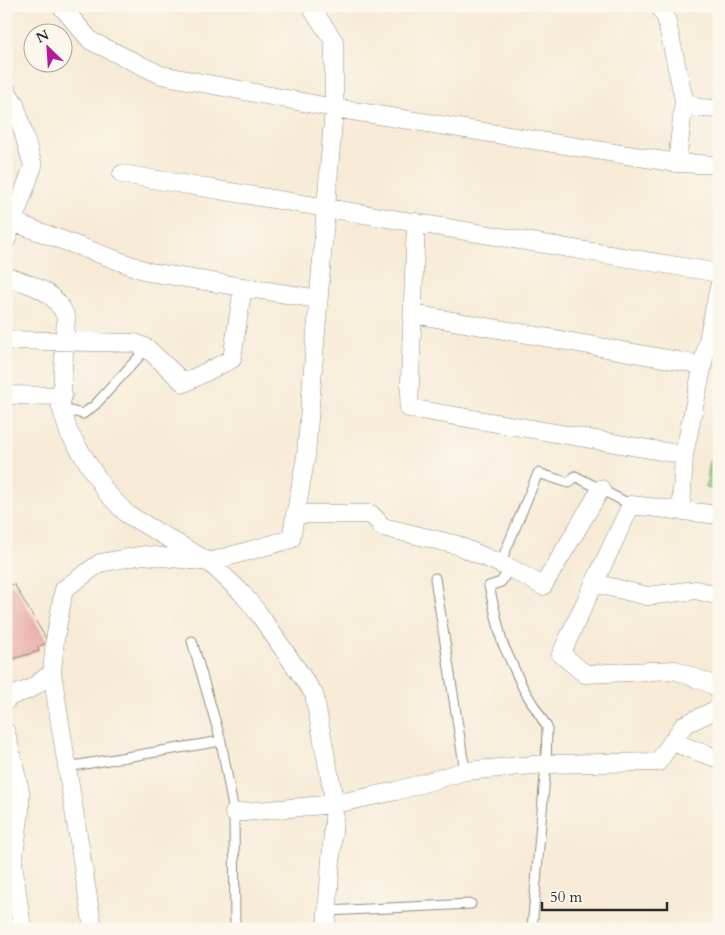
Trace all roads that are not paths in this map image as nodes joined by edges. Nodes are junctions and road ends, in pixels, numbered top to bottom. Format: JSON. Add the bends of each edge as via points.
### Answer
{"nodes":[{"id":1,"x":61,"y":6,"type":"edge"},
{"id":2,"x":310,"y":6,"type":"edge"},
{"id":3,"x":659,"y":6,"type":"edge"},
{"id":4,"x":6,"y":90,"type":"edge"},
{"id":5,"x":684,"y":100,"type":"junction"},
{"id":6,"x":334,"y":108,"type":"junction"},
{"id":7,"x":719,"y":109,"type":"edge"},
{"id":8,"x":677,"y":164,"type":"junction"},
{"id":9,"x":719,"y":165,"type":"edge"},
{"id":10,"x":122,"y":174,"type":"dead end"},
{"id":11,"x":327,"y":208,"type":"junction"},
{"id":12,"x":13,"y":222,"type":"junction"},
{"id":13,"x":416,"y":222,"type":"junction"},
{"id":14,"x":6,"y":240,"type":"edge"},
{"id":15,"x":719,"y":272,"type":"edge"},
{"id":16,"x":6,"y":276,"type":"edge"},
{"id":17,"x":243,"y":287,"type":"junction"},
{"id":18,"x":719,"y":287,"type":"edge"},
{"id":19,"x":318,"y":299,"type":"junction"},
{"id":20,"x":413,"y":314,"type":"junction"},
{"id":21,"x":6,"y":340,"type":"edge"},
{"id":22,"x":65,"y":340,"type":"junction"},
{"id":23,"x":147,"y":348,"type":"junction"},
{"id":24,"x":702,"y":365,"type":"junction"},
{"id":25,"x":6,"y":395,"type":"edge"},
{"id":26,"x":63,"y":404,"type":"junction"},
{"id":27,"x":684,"y":455,"type":"junction"},
{"id":28,"x":601,"y":489,"type":"junction"},
{"id":29,"x":630,"y":505,"type":"junction"},
{"id":30,"x":680,"y":511,"type":"junction"},
{"id":31,"x":296,"y":514,"type":"junction"},
{"id":32,"x":719,"y":515,"type":"edge"},
{"id":33,"x":209,"y":562,"type":"junction"},
{"id":34,"x":505,"y":566,"type":"junction"},
{"id":35,"x":435,"y":578,"type":"dead end"},
{"id":36,"x":594,"y":583,"type":"junction"},
{"id":37,"x":719,"y":596,"type":"edge"},
{"id":38,"x":192,"y":641,"type":"dead end"},
{"id":39,"x":52,"y":673,"type":"junction"},
{"id":40,"x":719,"y":691,"type":"edge"},
{"id":41,"x":6,"y":701,"type":"edge"},
{"id":42,"x":719,"y":708,"type":"edge"},
{"id":43,"x":6,"y":732,"type":"edge"},
{"id":44,"x":221,"y":741,"type":"junction"},
{"id":45,"x":672,"y":742,"type":"junction"},
{"id":46,"x":719,"y":759,"type":"edge"},
{"id":47,"x":546,"y":764,"type":"junction"},
{"id":48,"x":67,"y":767,"type":"junction"},
{"id":49,"x":465,"y":771,"type":"junction"},
{"id":50,"x":335,"y":804,"type":"junction"},
{"id":51,"x":234,"y":813,"type":"junction"},
{"id":52,"x":470,"y":904,"type":"dead end"},
{"id":53,"x":327,"y":920,"type":"edge"},
{"id":54,"x":22,"y":929,"type":"edge"},
{"id":55,"x":93,"y":929,"type":"edge"},
{"id":56,"x":236,"y":929,"type":"edge"},
{"id":57,"x":532,"y":929,"type":"edge"}],
"edges":[{"from":1,"to":6,"type":"street","via":[[91,41],[162,75]]},
{"from":2,"to":6,"type":"street","via":[[334,41]]},
{"from":3,"to":5,"type":"street","via":[[666,18]]},
{"from":4,"to":12,"type":"street","via":[[15,104],[33,166]]},
{"from":5,"to":7,"type":"street","via":[[697,108]]},
{"from":5,"to":8,"type":"street"},
{"from":6,"to":8,"type":"street"},
{"from":6,"to":11,"type":"street"},
{"from":8,"to":9,"type":"street"},
{"from":10,"to":11,"type":"street"},
{"from":11,"to":13,"type":"street"},
{"from":11,"to":19,"type":"street"},
{"from":12,"to":14,"type":"street"},
{"from":12,"to":17,"type":"street","via":[[149,272]]},
{"from":13,"to":15,"type":"street"},
{"from":13,"to":20,"type":"street"},
{"from":16,"to":22,"type":"street","via":[[44,290],[61,304],[66,317]]},
{"from":17,"to":19,"type":"street"},
{"from":17,"to":23,"type":"street","via":[[232,359],[184,383]]},
{"from":18,"to":24,"type":"street"},
{"from":19,"to":31,"type":"street","via":[[306,456]]},
{"from":20,"to":24,"type":"street"},
{"from":20,"to":27,"type":"street","via":[[409,408]]},
{"from":21,"to":22,"type":"street"},
{"from":22,"to":23,"type":"street","via":[[135,343]]},
{"from":22,"to":26,"type":"street"},
{"from":23,"to":26,"type":"lane","via":[[95,405],[82,414],[70,411]]},
{"from":24,"to":27,"type":"street"},
{"from":25,"to":26,"type":"street"},
{"from":26,"to":33,"type":"street","via":[[68,432],[106,492],[127,514]]},
{"from":27,"to":30,"type":"street"},
{"from":28,"to":29,"type":"lane"},
{"from":28,"to":34,"type":"street","via":[[543,586]]},
{"from":28,"to":34,"type":"lane","via":[[575,476],[569,483],[538,473]]},
{"from":29,"to":30,"type":"street"},
{"from":29,"to":36,"type":"street"},
{"from":30,"to":32,"type":"street"},
{"from":31,"to":33,"type":"street","via":[[291,539]]},
{"from":31,"to":34,"type":"street","via":[[371,514],[383,527],[457,545]]},
{"from":33,"to":39,"type":"street","via":[[144,555],[100,563],[64,589]]},
{"from":33,"to":50,"type":"street","via":[[242,593],[314,694]]},
{"from":34,"to":47,"type":"lane","via":[[502,582],[489,586],[502,642],[523,688],[547,727]]},
{"from":35,"to":49,"type":"lane"},
{"from":36,"to":37,"type":"street","via":[[647,596],[696,590]]},
{"from":36,"to":40,"type":"street","via":[[561,654],[585,674],[675,670],[716,686]]},
{"from":38,"to":44,"type":"lane"},
{"from":39,"to":41,"type":"street","via":[[30,689],[8,696]]},
{"from":39,"to":48,"type":"street"},
{"from":42,"to":45,"type":"street","via":[[684,725]]},
{"from":43,"to":54,"type":"street","via":[[20,791],[13,863]]},
{"from":44,"to":48,"type":"lane"},
{"from":44,"to":51,"type":"lane"},
{"from":45,"to":46,"type":"street"},
{"from":45,"to":47,"type":"street","via":[[658,762]]},
{"from":47,"to":49,"type":"street"},
{"from":47,"to":57,"type":"lane"},
{"from":48,"to":55,"type":"street"},
{"from":49,"to":50,"type":"street"},
{"from":50,"to":51,"type":"street"},
{"from":50,"to":53,"type":"street"},
{"from":51,"to":56,"type":"lane"},
{"from":52,"to":53,"type":"lane"}]}
